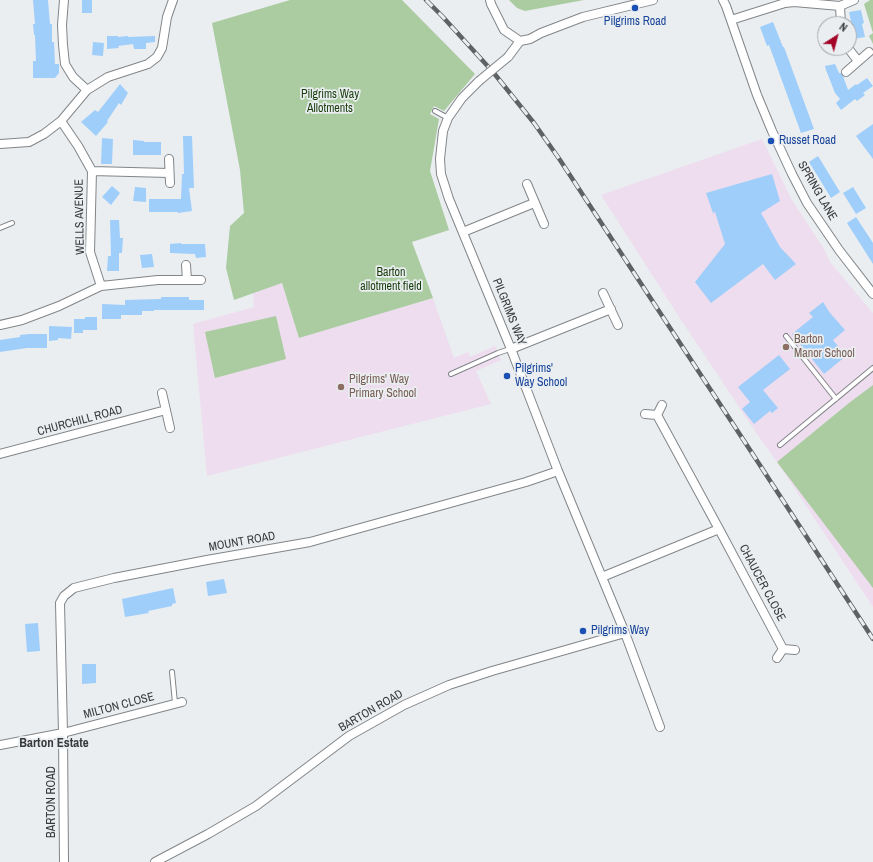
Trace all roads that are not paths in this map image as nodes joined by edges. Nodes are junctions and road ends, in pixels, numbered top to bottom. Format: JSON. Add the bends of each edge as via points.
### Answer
{"nodes":[{"id":1,"x":64,"y":0,"type":"edge"},
{"id":2,"x":173,"y":0,"type":"edge"},
{"id":3,"x":490,"y":0,"type":"edge"},
{"id":4,"x":654,"y":0,"type":"edge"},
{"id":5,"x":723,"y":0,"type":"edge"},
{"id":6,"x":854,"y":0,"type":"edge"},
{"id":7,"x":785,"y":2,"type":"edge"},
{"id":8,"x":840,"y":6,"type":"junction"},
{"id":9,"x":841,"y":16,"type":"edge"},
{"id":10,"x":731,"y":20,"type":"junction"},
{"id":11,"x":520,"y":42,"type":"junction"},
{"id":12,"x":869,"y":52,"type":"dead end"},
{"id":13,"x":854,"y":56,"type":"edge"},
{"id":14,"x":858,"y":61,"type":"junction"},
{"id":15,"x":846,"y":72,"type":"dead end"},
{"id":16,"x":87,"y":90,"type":"junction"},
{"id":17,"x":435,"y":111,"type":"dead end"},
{"id":18,"x":448,"y":118,"type":"junction"},
{"id":19,"x":61,"y":121,"type":"junction"},
{"id":20,"x":0,"y":144,"type":"edge"},
{"id":21,"x":169,"y":159,"type":"dead end"},
{"id":22,"x":92,"y":171,"type":"junction"},
{"id":23,"x":169,"y":174,"type":"junction"},
{"id":24,"x":170,"y":183,"type":"dead end"},
{"id":25,"x":527,"y":184,"type":"dead end"},
{"id":26,"x":534,"y":203,"type":"junction"},
{"id":27,"x":12,"y":223,"type":"dead end"},
{"id":28,"x":544,"y":224,"type":"dead end"},
{"id":29,"x":0,"y":228,"type":"edge"},
{"id":30,"x":463,"y":232,"type":"junction"},
{"id":31,"x":186,"y":265,"type":"dead end"},
{"id":32,"x":187,"y":280,"type":"junction"},
{"id":33,"x":201,"y":280,"type":"dead end"},
{"id":34,"x":101,"y":286,"type":"junction"},
{"id":35,"x":604,"y":293,"type":"dead end"},
{"id":36,"x":873,"y":294,"type":"edge"},
{"id":37,"x":611,"y":309,"type":"junction"},
{"id":38,"x":0,"y":325,"type":"edge"},
{"id":39,"x":618,"y":325,"type":"dead end"},
{"id":40,"x":786,"y":336,"type":"dead end"},
{"id":41,"x":511,"y":349,"type":"junction"},
{"id":42,"x":873,"y":368,"type":"edge"},
{"id":43,"x":451,"y":374,"type":"dead end"},
{"id":44,"x":162,"y":393,"type":"dead end"},
{"id":45,"x":836,"y":399,"type":"junction"},
{"id":46,"x":662,"y":405,"type":"dead end"},
{"id":47,"x":166,"y":410,"type":"junction"},
{"id":48,"x":645,"y":414,"type":"dead end"},
{"id":49,"x":657,"y":415,"type":"junction"},
{"id":50,"x":170,"y":428,"type":"dead end"},
{"id":51,"x":780,"y":445,"type":"dead end"},
{"id":52,"x":0,"y":454,"type":"edge"},
{"id":53,"x":558,"y":471,"type":"junction"},
{"id":54,"x":719,"y":529,"type":"junction"},
{"id":55,"x":602,"y":577,"type":"junction"},
{"id":56,"x":625,"y":633,"type":"junction"},
{"id":57,"x":783,"y":649,"type":"junction"},
{"id":58,"x":796,"y":650,"type":"dead end"},
{"id":59,"x":777,"y":658,"type":"dead end"},
{"id":60,"x":172,"y":672,"type":"dead end"},
{"id":61,"x":178,"y":702,"type":"joint"},
{"id":62,"x":660,"y":727,"type":"dead end"},
{"id":63,"x":63,"y":734,"type":"junction"},
{"id":64,"x":0,"y":745,"type":"edge"},
{"id":65,"x":64,"y":862,"type":"edge"},
{"id":66,"x":154,"y":862,"type":"edge"}],
"edges":[{"from":1,"to":16,"type":"street","via":[[62,25],[65,64],[73,78]]},
{"from":2,"to":16,"type":"street","via":[[167,17],[162,48],[157,57],[148,64],[108,77]]},
{"from":3,"to":11,"type":"street","via":[[504,30]]},
{"from":4,"to":11,"type":"street","via":[[638,7],[583,17]]},
{"from":5,"to":10,"type":"street","name":"SPRING LANE"},
{"from":6,"to":8,"type":"street"},
{"from":7,"to":8,"type":"street"},
{"from":7,"to":10,"type":"street"},
{"from":8,"to":9,"type":"street"},
{"from":10,"to":36,"type":"street","name":"SPRING LANE","via":[[757,95],[807,203],[838,250]]},
{"from":11,"to":18,"type":"street","name":"PILGRIMS WAY","bridge":true,"via":[[508,57],[462,98]]},
{"from":12,"to":14,"type":"street"},
{"from":13,"to":14,"type":"street"},
{"from":14,"to":15,"type":"street"},
{"from":16,"to":19,"type":"street"},
{"from":17,"to":18,"type":"lane"},
{"from":18,"to":30,"type":"street","name":"PILGRIMS WAY","via":[[443,131],[441,174]]},
{"from":19,"to":20,"type":"street","via":[[29,142]]},
{"from":19,"to":22,"type":"street","name":"WELLS AVENUE"},
{"from":21,"to":23,"type":"street"},
{"from":22,"to":23,"type":"street","name":"WELLS AVENUE"},
{"from":22,"to":34,"type":"street","name":"WELLS AVENUE","via":[[90,252]]},
{"from":23,"to":24,"type":"street"},
{"from":25,"to":26,"type":"street"},
{"from":26,"to":28,"type":"street"},
{"from":26,"to":30,"type":"street"},
{"from":27,"to":29,"type":"lane"},
{"from":30,"to":41,"type":"street","name":"PILGRIMS WAY"},
{"from":31,"to":32,"type":"street"},
{"from":32,"to":33,"type":"street"},
{"from":32,"to":34,"type":"street","via":[[158,280]]},
{"from":34,"to":38,"type":"street","via":[[28,318]]},
{"from":35,"to":37,"type":"street"},
{"from":37,"to":39,"type":"street"},
{"from":37,"to":41,"type":"street"},
{"from":40,"to":45,"type":"lane"},
{"from":41,"to":43,"type":"lane"},
{"from":41,"to":53,"type":"street","name":"PILGRIMS WAY"},
{"from":42,"to":45,"type":"lane"},
{"from":44,"to":47,"type":"street"},
{"from":45,"to":51,"type":"lane"},
{"from":46,"to":49,"type":"street"},
{"from":47,"to":50,"type":"street"},
{"from":47,"to":52,"type":"street","name":"CHURCHILL ROAD"},
{"from":48,"to":49,"type":"street"},
{"from":49,"to":54,"type":"street","name":"CHAUCER CLOSE"},
{"from":53,"to":55,"type":"street","name":"PILGRIMS WAY"},
{"from":53,"to":63,"type":"street","name":"MOUNT ROAD","via":[[310,542],[114,578],[74,588],[60,603]]},
{"from":54,"to":55,"type":"street"},
{"from":54,"to":57,"type":"street","name":"CHAUCER CLOSE"},
{"from":55,"to":56,"type":"street","name":"PILGRIMS WAY"},
{"from":56,"to":62,"type":"street","name":"PILGRIMS WAY"},
{"from":56,"to":66,"type":"street","name":"BARTON ROAD","via":[[449,685],[404,704],[349,736],[256,806]]},
{"from":57,"to":58,"type":"street"},
{"from":57,"to":59,"type":"street"},
{"from":60,"to":61,"type":"lane"},
{"from":61,"to":63,"type":"street","name":"MILTON CLOSE"},
{"from":63,"to":64,"type":"street"},
{"from":63,"to":65,"type":"street","name":"BARTON ROAD"}]}
